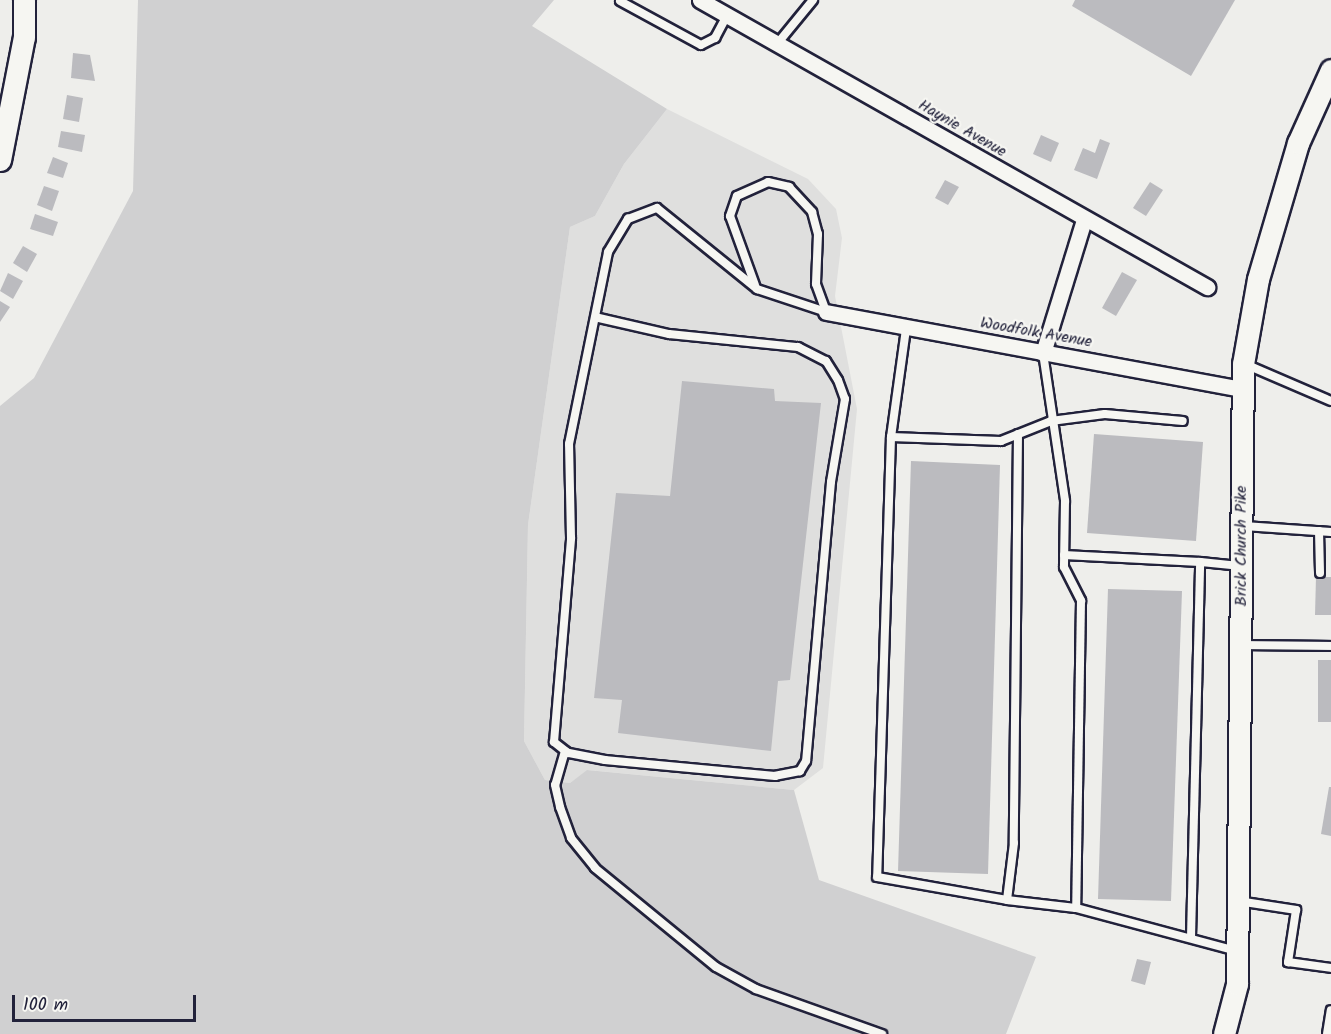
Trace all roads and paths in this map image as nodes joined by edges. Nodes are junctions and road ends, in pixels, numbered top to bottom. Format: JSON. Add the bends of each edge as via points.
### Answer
{"nodes":[{"id":1,"x":24,"y":0,"type":"edge"},
{"id":2,"x":700,"y":0,"type":"edge"},
{"id":3,"x":813,"y":0,"type":"edge"},
{"id":4,"x":620,"y":1,"type":"edge"},
{"id":5,"x":727,"y":15,"type":"junction"},
{"id":6,"x":777,"y":44,"type":"junction"},
{"id":7,"x":1331,"y":70,"type":"edge"},
{"id":8,"x":0,"y":160,"type":"edge"},
{"id":9,"x":1084,"y":220,"type":"junction"},
{"id":10,"x":1207,"y":287,"type":"dead end"},
{"id":11,"x":757,"y":289,"type":"junction"},
{"id":12,"x":826,"y":312,"type":"junction"},
{"id":13,"x":599,"y":318,"type":"junction"},
{"id":14,"x":906,"y":329,"type":"junction"},
{"id":15,"x":1043,"y":352,"type":"junction"},
{"id":16,"x":1243,"y":364,"type":"junction"},
{"id":17,"x":1241,"y":389,"type":"junction"},
{"id":18,"x":1331,"y":401,"type":"edge"},
{"id":19,"x":1051,"y":421,"type":"junction"},
{"id":20,"x":1183,"y":421,"type":"dead end"},
{"id":21,"x":1018,"y":434,"type":"junction"},
{"id":22,"x":891,"y":437,"type":"junction"},
{"id":23,"x":1242,"y":526,"type":"junction"},
{"id":24,"x":1319,"y":531,"type":"junction"},
{"id":25,"x":1331,"y":532,"type":"edge"},
{"id":26,"x":1064,"y":555,"type":"junction"},
{"id":27,"x":1200,"y":562,"type":"junction"},
{"id":28,"x":1242,"y":566,"type":"junction"},
{"id":29,"x":1320,"y":573,"type":"dead end"},
{"id":30,"x":1241,"y":644,"type":"junction"},
{"id":31,"x":1331,"y":646,"type":"edge"},
{"id":32,"x":565,"y":751,"type":"junction"},
{"id":33,"x":1007,"y":900,"type":"junction"},
{"id":34,"x":1238,"y":901,"type":"junction"},
{"id":35,"x":1076,"y":908,"type":"junction"},
{"id":36,"x":1191,"y":937,"type":"junction"},
{"id":37,"x":1238,"y":952,"type":"junction"},
{"id":38,"x":1331,"y":968,"type":"edge"},
{"id":39,"x":1331,"y":1010,"type":"edge"},
{"id":40,"x":882,"y":1034,"type":"edge"},
{"id":41,"x":1224,"y":1034,"type":"edge"},
{"id":42,"x":1327,"y":1034,"type":"edge"}],
"edges":[{"from":1,"to":8,"type":"main road","via":[[24,37]]},
{"from":2,"to":5,"type":"street","name":"Haynie Avenue"},
{"from":3,"to":6,"type":"lane"},
{"from":4,"to":5,"type":"lane","via":[[701,45],[715,38]]},
{"from":5,"to":6,"type":"street","name":"Haynie Avenue"},
{"from":6,"to":9,"type":"street","name":"Haynie Avenue"},
{"from":7,"to":16,"type":"main road","name":"Brick Church Pike","via":[[1298,143],[1258,279]]},
{"from":9,"to":10,"type":"street","name":"Haynie Avenue"},
{"from":9,"to":15,"type":"street"},
{"from":11,"to":12,"type":"lane"},
{"from":11,"to":12,"type":"lane","via":[[730,216],[737,196],[768,182],[789,187],[812,212],[818,234],[816,284]]},
{"from":11,"to":13,"type":"lane","via":[[657,208],[628,219],[608,252]]},
{"from":12,"to":14,"type":"street","name":"Woodfolk Avenue"},
{"from":13,"to":32,"type":"lane","via":[[578,389],[569,444],[571,538],[554,713],[554,742]]},
{"from":13,"to":32,"type":"lane","via":[[669,334],[798,347],[826,361],[845,399],[831,482],[806,761],[800,771],[775,776]]},
{"from":14,"to":15,"type":"street","name":"Woodfolk Avenue"},
{"from":14,"to":22,"type":"lane"},
{"from":15,"to":17,"type":"street","name":"Woodfolk Avenue"},
{"from":15,"to":19,"type":"lane"},
{"from":16,"to":17,"type":"main road","name":"Brick Church Pike"},
{"from":16,"to":18,"type":"lane"},
{"from":17,"to":23,"type":"main road","name":"Brick Church Pike"},
{"from":19,"to":20,"type":"lane","via":[[1105,414]]},
{"from":19,"to":21,"type":"lane"},
{"from":19,"to":26,"type":"lane","via":[[1065,501]]},
{"from":21,"to":22,"type":"lane","via":[[1001,441]]},
{"from":21,"to":33,"type":"lane","via":[[1014,843]]},
{"from":22,"to":33,"type":"lane","via":[[878,877]]},
{"from":23,"to":24,"type":"lane"},
{"from":23,"to":28,"type":"main road","name":"Brick Church Pike"},
{"from":24,"to":25,"type":"lane"},
{"from":24,"to":29,"type":"lane"},
{"from":26,"to":27,"type":"lane"},
{"from":26,"to":35,"type":"lane","via":[[1081,601]]},
{"from":27,"to":28,"type":"lane"},
{"from":27,"to":36,"type":"lane"},
{"from":28,"to":30,"type":"main road","name":"Brick Church Pike"},
{"from":30,"to":31,"type":"lane"},
{"from":30,"to":34,"type":"main road","name":"Brick Church Pike"},
{"from":32,"to":40,"type":"lane","via":[[555,784],[560,807],[571,838],[595,868],[716,967],[756,989]]},
{"from":33,"to":35,"type":"lane"},
{"from":34,"to":37,"type":"main road","name":"Brick Church Pike"},
{"from":34,"to":38,"type":"lane","via":[[1296,910],[1288,962]]},
{"from":35,"to":36,"type":"lane"},
{"from":36,"to":37,"type":"lane"},
{"from":37,"to":41,"type":"main road","name":"Brick Church Pike","via":[[1237,984]]},
{"from":39,"to":42,"type":"lane"}]}
